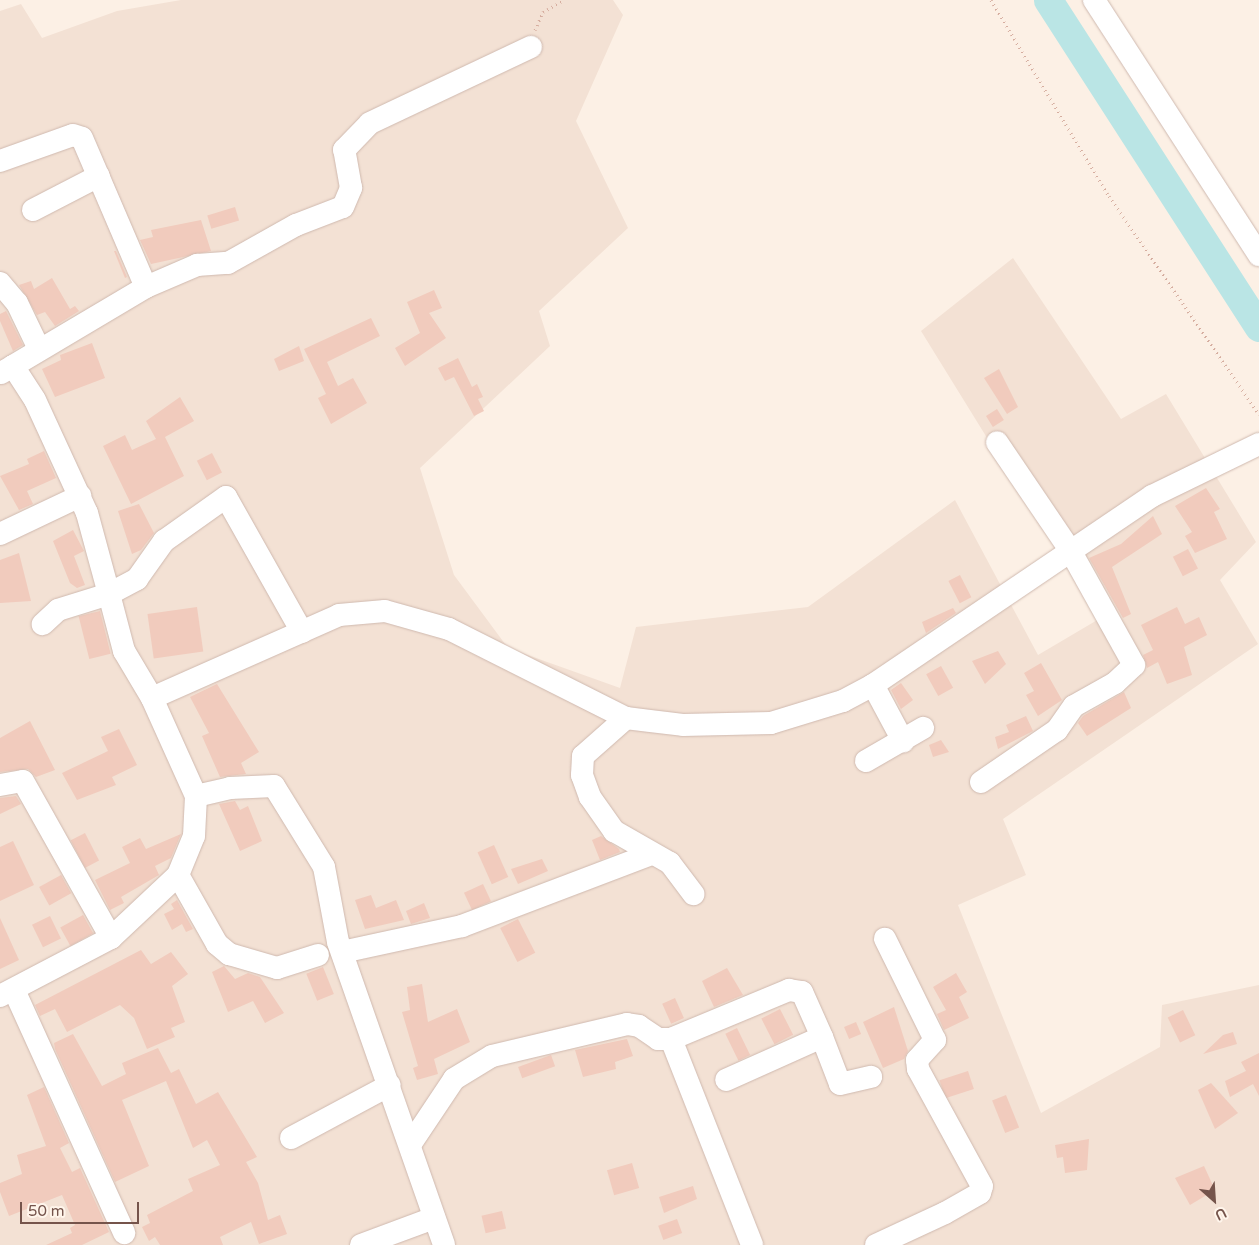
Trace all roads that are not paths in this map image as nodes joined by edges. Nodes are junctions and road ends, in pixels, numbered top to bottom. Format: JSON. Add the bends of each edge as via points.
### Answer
{"nodes":[{"id":1,"x":1094,"y":0,"type":"edge"},
{"id":2,"x":531,"y":47,"type":"road end"},
{"id":3,"x":0,"y":161,"type":"edge"},
{"id":4,"x":99,"y":176,"type":"junction"},
{"id":5,"x":33,"y":210,"type":"dead end"},
{"id":6,"x":1259,"y":255,"type":"edge"},
{"id":7,"x":0,"y":283,"type":"edge"},
{"id":8,"x":146,"y":287,"type":"junction"},
{"id":9,"x":39,"y":348,"type":"junction"},
{"id":10,"x":6,"y":369,"type":"edge"},
{"id":11,"x":997,"y":442,"type":"dead end"},
{"id":12,"x":1259,"y":444,"type":"edge"},
{"id":13,"x":80,"y":496,"type":"junction"},
{"id":14,"x":0,"y":534,"type":"edge"},
{"id":15,"x":1070,"y":550,"type":"junction"},
{"id":16,"x":109,"y":594,"type":"junction"},
{"id":17,"x":43,"y":624,"type":"dead end"},
{"id":18,"x":302,"y":632,"type":"junction"},
{"id":19,"x":873,"y":685,"type":"junction"},
{"id":20,"x":152,"y":698,"type":"junction"},
{"id":21,"x":626,"y":718,"type":"junction"},
{"id":22,"x":923,"y":728,"type":"dead end"},
{"id":23,"x":903,"y":741,"type":"junction"},
{"id":24,"x":866,"y":761,"type":"dead end"},
{"id":25,"x":981,"y":782,"type":"dead end"},
{"id":26,"x":0,"y":785,"type":"edge"},
{"id":27,"x":196,"y":796,"type":"junction"},
{"id":28,"x":652,"y":854,"type":"junction"},
{"id":29,"x":178,"y":875,"type":"junction"},
{"id":30,"x":693,"y":894,"type":"dead end"},
{"id":31,"x":111,"y":938,"type":"junction"},
{"id":32,"x":885,"y":939,"type":"dead end"},
{"id":33,"x":342,"y":952,"type":"junction"},
{"id":34,"x":318,"y":954,"type":"dead end"},
{"id":35,"x":7,"y":993,"type":"edge"},
{"id":36,"x":822,"y":1037,"type":"junction"},
{"id":37,"x":671,"y":1039,"type":"junction"},
{"id":38,"x":871,"y":1077,"type":"dead end"},
{"id":39,"x":726,"y":1080,"type":"dead end"},
{"id":40,"x":390,"y":1085,"type":"junction"},
{"id":41,"x":290,"y":1138,"type":"dead end"},
{"id":42,"x":410,"y":1144,"type":"junction"},
{"id":43,"x":434,"y":1218,"type":"junction"},
{"id":44,"x":125,"y":1240,"type":"edge"},
{"id":45,"x":361,"y":1245,"type":"edge"},
{"id":46,"x":444,"y":1245,"type":"edge"},
{"id":47,"x":752,"y":1245,"type":"edge"},
{"id":48,"x":876,"y":1245,"type":"edge"}],
"edges":[{"from":1,"to":6,"type":"street"},
{"from":2,"to":8,"type":"street","via":[[370,123],[344,150],[350,188],[343,207],[296,225],[228,263],[197,265]]},
{"from":3,"to":4,"type":"street","via":[[73,135],[82,138]]},
{"from":4,"to":5,"type":"street"},
{"from":4,"to":8,"type":"street"},
{"from":7,"to":9,"type":"street","via":[[17,303]]},
{"from":8,"to":9,"type":"street"},
{"from":9,"to":10,"type":"street"},
{"from":10,"to":13,"type":"street","via":[[35,400]]},
{"from":11,"to":15,"type":"street"},
{"from":12,"to":15,"type":"street","via":[[1152,496]]},
{"from":13,"to":14,"type":"street"},
{"from":13,"to":16,"type":"street"},
{"from":15,"to":19,"type":"street"},
{"from":15,"to":25,"type":"street","via":[[1134,665],[1115,683],[1074,706],[1057,730]]},
{"from":16,"to":17,"type":"street","via":[[58,610]]},
{"from":16,"to":18,"type":"street","via":[[137,579],[164,541],[226,497]]},
{"from":16,"to":20,"type":"street","via":[[124,651]]},
{"from":18,"to":20,"type":"street"},
{"from":18,"to":21,"type":"street","via":[[339,615],[385,611],[422,620]]},
{"from":19,"to":21,"type":"street","via":[[843,701],[771,723],[683,725]]},
{"from":19,"to":23,"type":"street"},
{"from":20,"to":27,"type":"street"},
{"from":21,"to":28,"type":"street","via":[[587,748],[582,775],[590,797],[614,831]]},
{"from":22,"to":23,"type":"street"},
{"from":23,"to":24,"type":"street"},
{"from":26,"to":31,"type":"street","via":[[23,781]]},
{"from":27,"to":29,"type":"street","via":[[194,836]]},
{"from":27,"to":33,"type":"street","via":[[274,786],[324,867]]},
{"from":28,"to":30,"type":"street","via":[[670,863]]},
{"from":28,"to":33,"type":"street","via":[[462,926]]},
{"from":29,"to":31,"type":"street"},
{"from":29,"to":34,"type":"street","via":[[217,944],[229,954],[277,968]]},
{"from":31,"to":35,"type":"street"},
{"from":32,"to":48,"type":"street","via":[[935,1040],[917,1060],[918,1069],[982,1186],[980,1193],[945,1213]]},
{"from":33,"to":40,"type":"street"},
{"from":35,"to":44,"type":"street"},
{"from":36,"to":37,"type":"street","via":[[807,997],[789,990]]},
{"from":36,"to":38,"type":"street","via":[[840,1084]]},
{"from":36,"to":39,"type":"street"},
{"from":37,"to":42,"type":"street","via":[[658,1039],[639,1026],[626,1024],[492,1056],[454,1079]]},
{"from":37,"to":47,"type":"street"},
{"from":40,"to":41,"type":"street"},
{"from":40,"to":42,"type":"street"},
{"from":42,"to":43,"type":"street"},
{"from":43,"to":45,"type":"street"},
{"from":43,"to":46,"type":"street"}]}
